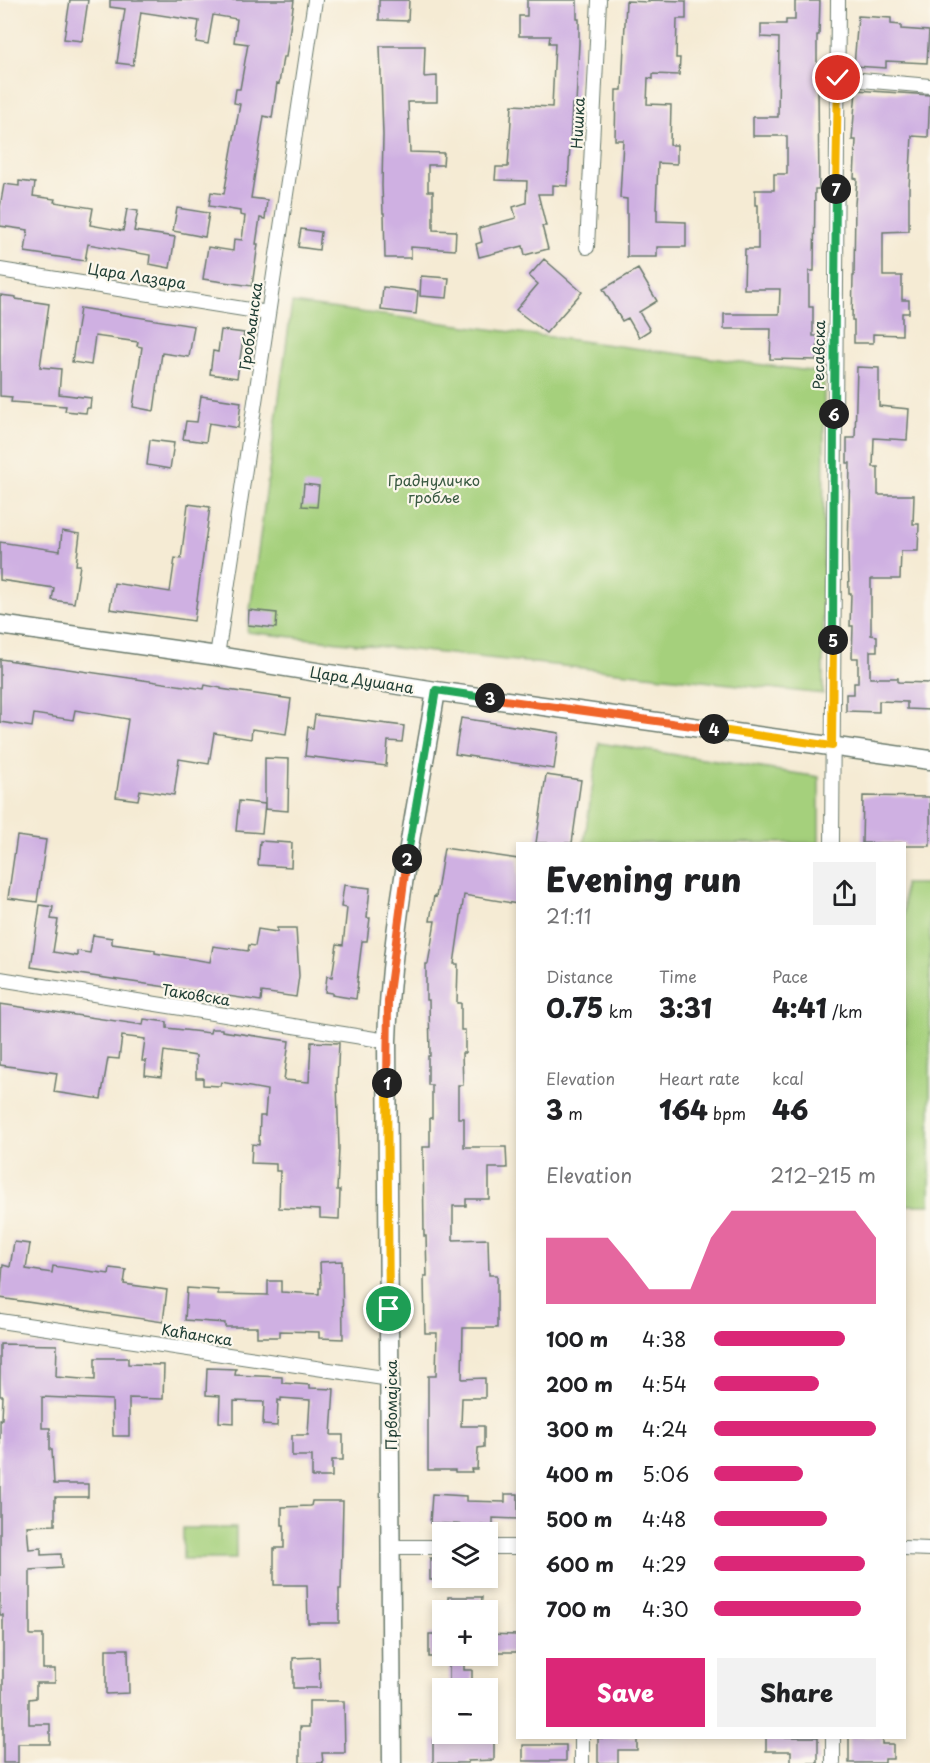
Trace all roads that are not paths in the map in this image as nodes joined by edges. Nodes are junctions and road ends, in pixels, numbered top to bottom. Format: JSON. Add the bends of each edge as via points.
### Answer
{"nodes":[{"id":1,"x":315,"y":0,"type":"edge"},
{"id":2,"x":599,"y":0,"type":"edge"},
{"id":3,"x":838,"y":0,"type":"edge"},
{"id":4,"x":838,"y":78,"type":"junction"},
{"id":5,"x":930,"y":86,"type":"edge"},
{"id":6,"x":587,"y":247,"type":"dead end"},
{"id":7,"x":0,"y":270,"type":"edge"},
{"id":8,"x":268,"y":313,"type":"junction"},
{"id":9,"x":0,"y":625,"type":"edge"},
{"id":10,"x":217,"y":656,"type":"junction"},
{"id":11,"x":436,"y":690,"type":"junction"},
{"id":12,"x":832,"y":746,"type":"junction"},
{"id":13,"x":930,"y":760,"type":"edge"},
{"id":14,"x":832,"y":842,"type":"edge"},
{"id":15,"x":0,"y":979,"type":"edge"},
{"id":16,"x":387,"y":1041,"type":"junction"},
{"id":17,"x":0,"y":1321,"type":"edge"},
{"id":18,"x":390,"y":1379,"type":"junction"},
{"id":19,"x":390,"y":1547,"type":"junction"},
{"id":20,"x":432,"y":1547,"type":"edge"},
{"id":21,"x":498,"y":1547,"type":"edge"},
{"id":22,"x":516,"y":1547,"type":"edge"},
{"id":23,"x":906,"y":1548,"type":"edge"},
{"id":24,"x":930,"y":1549,"type":"edge"},
{"id":25,"x":582,"y":1739,"type":"edge"},
{"id":26,"x":833,"y":1739,"type":"edge"},
{"id":27,"x":392,"y":1763,"type":"edge"},
{"id":28,"x":582,"y":1763,"type":"edge"},
{"id":29,"x":833,"y":1763,"type":"edge"}],
"edges":[{"from":1,"to":8,"type":"street","name":"Гробљанска"},
{"from":2,"to":6,"type":"street","name":"Нишка"},
{"from":3,"to":4,"type":"street","name":"Ресавска"},
{"from":4,"to":5,"type":"street"},
{"from":4,"to":12,"type":"street","name":"Ресавска"},
{"from":7,"to":8,"type":"street","name":"Цара Лазара"},
{"from":8,"to":10,"type":"street","name":"Гробљанска"},
{"from":9,"to":10,"type":"street","name":"Цара Душана"},
{"from":10,"to":11,"type":"street","name":"Цара Душана"},
{"from":11,"to":12,"type":"street","name":"Цара Душана"},
{"from":11,"to":16,"type":"street","name":"Првомајска","via":[[404,880]]},
{"from":12,"to":13,"type":"street","name":"Цара Душана"},
{"from":12,"to":14,"type":"street","name":"Ресавска"},
{"from":15,"to":16,"type":"street","name":"Таковска"},
{"from":16,"to":18,"type":"street","name":"Првомајска"},
{"from":17,"to":18,"type":"street","name":"Каћанска"},
{"from":18,"to":19,"type":"street","name":"Првомајска"},
{"from":19,"to":20,"type":"street"},
{"from":19,"to":27,"type":"street","name":"Првомајска"},
{"from":21,"to":22,"type":"street"},
{"from":23,"to":24,"type":"street"},
{"from":25,"to":28,"type":"street"},
{"from":26,"to":29,"type":"street"}]}
